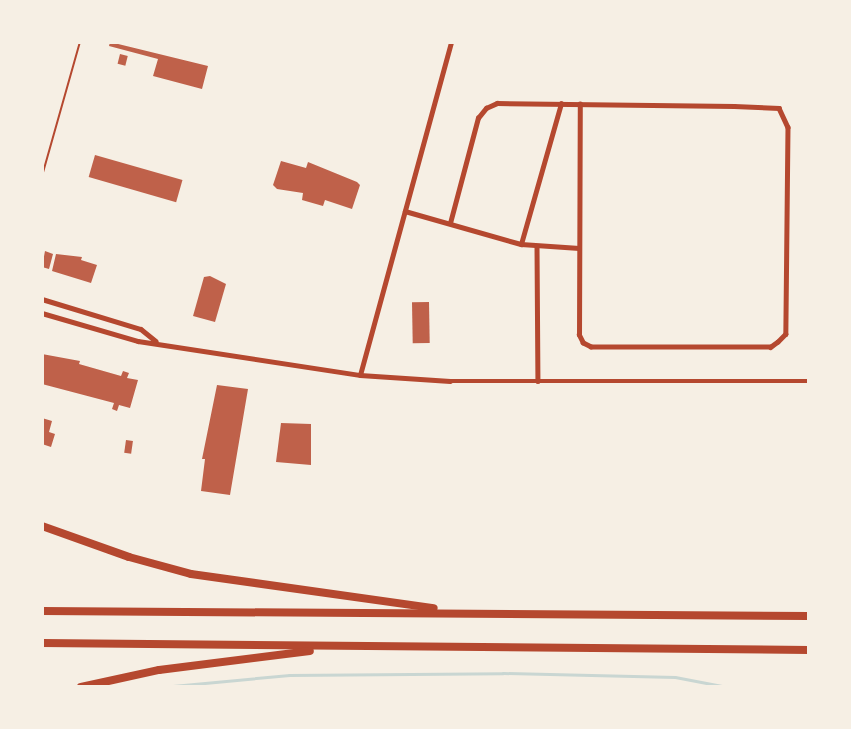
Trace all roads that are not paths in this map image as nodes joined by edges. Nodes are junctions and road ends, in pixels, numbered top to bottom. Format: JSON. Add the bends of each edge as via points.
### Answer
{"nodes":[{"id":1,"x":80,"y":42,"type":"edge"},
{"id":2,"x":451,"y":42,"type":"edge"},
{"id":3,"x":561,"y":104,"type":"junction"},
{"id":4,"x":580,"y":104,"type":"junction"},
{"id":5,"x":42,"y":176,"type":"edge"},
{"id":6,"x":405,"y":211,"type":"junction"},
{"id":7,"x":450,"y":223,"type":"junction"},
{"id":8,"x":521,"y":244,"type":"junction"},
{"id":9,"x":537,"y":246,"type":"junction"},
{"id":10,"x":579,"y":248,"type":"junction"},
{"id":11,"x":42,"y":299,"type":"edge"},
{"id":12,"x":42,"y":313,"type":"edge"},
{"id":13,"x":156,"y":341,"type":"junction"},
{"id":14,"x":360,"y":375,"type":"junction"},
{"id":15,"x":538,"y":381,"type":"junction"},
{"id":16,"x":809,"y":381,"type":"edge"},
{"id":17,"x":42,"y":526,"type":"edge"},
{"id":18,"x":42,"y":611,"type":"edge"},
{"id":19,"x":469,"y":612,"type":"junction"},
{"id":20,"x":809,"y":616,"type":"edge"},
{"id":21,"x":42,"y":643,"type":"edge"},
{"id":22,"x":339,"y":648,"type":"junction"},
{"id":23,"x":809,"y":650,"type":"edge"},
{"id":24,"x":81,"y":687,"type":"edge"}],
"edges":[{"from":1,"to":5,"type":"lane"},
{"from":2,"to":6,"type":"street"},
{"from":3,"to":4,"type":"street"},
{"from":3,"to":7,"type":"street","via":[[496,103],[486,108],[478,118]]},
{"from":3,"to":8,"type":"street"},
{"from":4,"to":10,"type":"street"},
{"from":4,"to":10,"type":"street","via":[[779,108],[788,127],[786,334],[771,347],[591,347],[579,335]]},
{"from":6,"to":7,"type":"street"},
{"from":6,"to":14,"type":"street"},
{"from":7,"to":8,"type":"street"},
{"from":8,"to":9,"type":"street"},
{"from":9,"to":10,"type":"street"},
{"from":9,"to":15,"type":"street"},
{"from":11,"to":13,"type":"street","via":[[141,329]]},
{"from":12,"to":13,"type":"street","via":[[138,341]]},
{"from":13,"to":14,"type":"street"},
{"from":14,"to":15,"type":"street"},
{"from":15,"to":16,"type":"street"},
{"from":17,"to":19,"type":"highway","via":[[191,574]]},
{"from":18,"to":19,"type":"highway"},
{"from":19,"to":20,"type":"highway"},
{"from":21,"to":22,"type":"highway"},
{"from":22,"to":23,"type":"highway"},
{"from":22,"to":24,"type":"highway","via":[[159,670]]}]}
